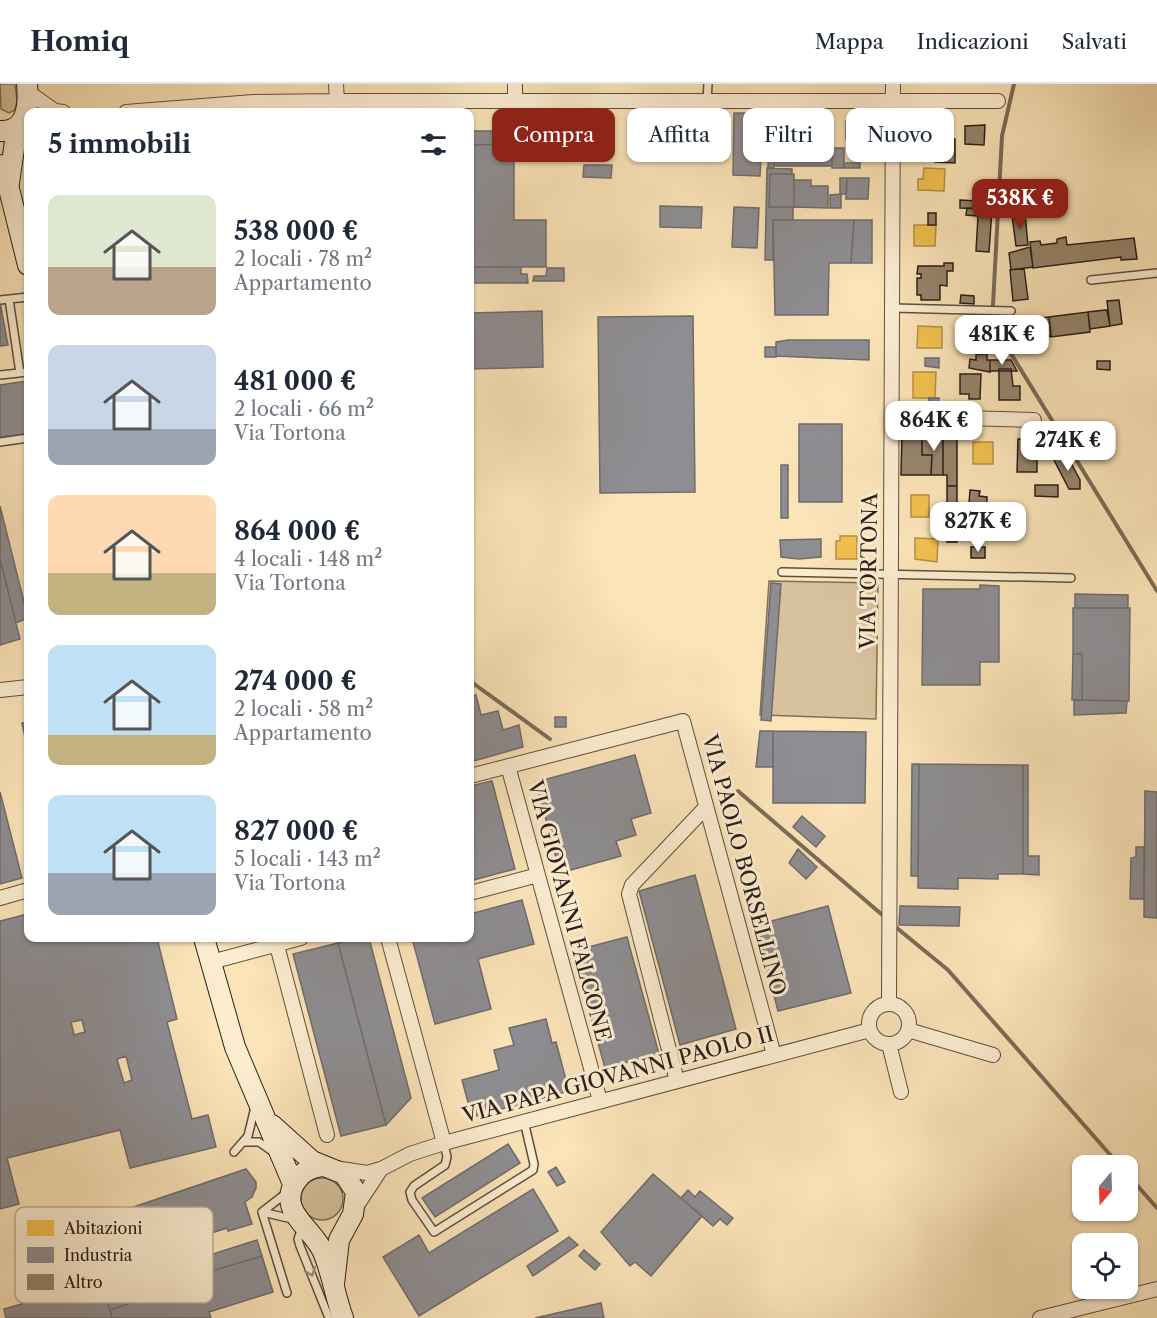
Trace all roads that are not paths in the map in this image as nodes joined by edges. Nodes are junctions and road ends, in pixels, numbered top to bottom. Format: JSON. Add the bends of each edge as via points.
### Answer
{"nodes":[{"id":1,"x":336,"y":84,"type":"edge"},
{"id":2,"x":515,"y":84,"type":"edge"},
{"id":3,"x":708,"y":84,"type":"edge"},
{"id":4,"x":892,"y":84,"type":"edge"},
{"id":5,"x":27,"y":88,"type":"edge"},
{"id":6,"x":515,"y":100,"type":"junction"},
{"id":7,"x":338,"y":101,"type":"junction"},
{"id":8,"x":707,"y":101,"type":"junction"},
{"id":9,"x":892,"y":102,"type":"junction"},
{"id":10,"x":998,"y":102,"type":"dead end"},
{"id":11,"x":26,"y":108,"type":"edge"},
{"id":12,"x":51,"y":108,"type":"edge"},
{"id":13,"x":177,"y":108,"type":"edge"},
{"id":14,"x":24,"y":111,"type":"edge"},
{"id":15,"x":17,"y":126,"type":"edge"},
{"id":16,"x":0,"y":143,"type":"edge"},
{"id":17,"x":0,"y":153,"type":"edge"},
{"id":18,"x":3,"y":178,"type":"edge"},
{"id":19,"x":24,"y":251,"type":"edge"},
{"id":20,"x":1157,"y":273,"type":"edge"},
{"id":21,"x":1091,"y":280,"type":"dead end"},
{"id":22,"x":24,"y":297,"type":"edge"},
{"id":23,"x":9,"y":299,"type":"junction"},
{"id":24,"x":0,"y":300,"type":"edge"},
{"id":25,"x":893,"y":308,"type":"junction"},
{"id":26,"x":1011,"y":311,"type":"dead end"},
{"id":27,"x":24,"y":372,"type":"edge"},
{"id":28,"x":20,"y":373,"type":"junction"},
{"id":29,"x":0,"y":375,"type":"edge"},
{"id":30,"x":892,"y":416,"type":"junction"},
{"id":31,"x":1034,"y":420,"type":"dead end"},
{"id":32,"x":24,"y":439,"type":"edge"},
{"id":33,"x":0,"y":442,"type":"edge"},
{"id":34,"x":782,"y":572,"type":"dead end"},
{"id":35,"x":890,"y":575,"type":"junction"},
{"id":36,"x":1071,"y":578,"type":"dead end"},
{"id":37,"x":24,"y":687,"type":"edge"},
{"id":38,"x":0,"y":690,"type":"edge"},
{"id":39,"x":508,"y":766,"type":"junction"},
{"id":40,"x":474,"y":775,"type":"edge"},
{"id":41,"x":706,"y":807,"type":"junction"},
{"id":42,"x":538,"y":875,"type":"junction"},
{"id":43,"x":24,"y":891,"type":"edge"},
{"id":44,"x":474,"y":892,"type":"edge"},
{"id":45,"x":0,"y":898,"type":"edge"},
{"id":46,"x":205,"y":942,"type":"edge"},
{"id":47,"x":273,"y":942,"type":"edge"},
{"id":48,"x":276,"y":942,"type":"edge"},
{"id":49,"x":389,"y":942,"type":"edge"},
{"id":50,"x":211,"y":962,"type":"junction"},
{"id":51,"x":889,"y":1004,"type":"junction"},
{"id":52,"x":870,"y":1030,"type":"junction"},
{"id":53,"x":908,"y":1030,"type":"junction"},
{"id":54,"x":889,"y":1044,"type":"junction"},
{"id":55,"x":774,"y":1055,"type":"junction"},
{"id":56,"x":993,"y":1055,"type":"dead end"},
{"id":57,"x":677,"y":1081,"type":"junction"},
{"id":58,"x":901,"y":1092,"type":"dead end"},
{"id":59,"x":257,"y":1100,"type":"junction"},
{"id":60,"x":600,"y":1101,"type":"junction"},
{"id":61,"x":268,"y":1121,"type":"junction"},
{"id":62,"x":524,"y":1121,"type":"junction"},
{"id":63,"x":327,"y":1135,"type":"dead end"},
{"id":64,"x":243,"y":1142,"type":"junction"},
{"id":65,"x":444,"y":1143,"type":"junction"},
{"id":66,"x":234,"y":1152,"type":"dead end"},
{"id":67,"x":282,"y":1159,"type":"junction"},
{"id":68,"x":329,"y":1167,"type":"junction"},
{"id":69,"x":381,"y":1169,"type":"junction"},
{"id":70,"x":292,"y":1187,"type":"junction"},
{"id":71,"x":262,"y":1212,"type":"junction"},
{"id":72,"x":351,"y":1217,"type":"junction"},
{"id":73,"x":303,"y":1225,"type":"junction"},
{"id":74,"x":334,"y":1284,"type":"junction"},
{"id":75,"x":1157,"y":1289,"type":"edge"},
{"id":76,"x":287,"y":1293,"type":"dead end"},
{"id":77,"x":330,"y":1318,"type":"edge"},
{"id":78,"x":343,"y":1318,"type":"edge"},
{"id":79,"x":1040,"y":1318,"type":"edge"}],
"edges":[{"from":1,"to":7,"type":"street"},
{"from":2,"to":6,"type":"street"},
{"from":3,"to":8,"type":"lane"},
{"from":4,"to":9,"type":"street","name":"VIA TORTONA"},
{"from":5,"to":11,"type":"main road"},
{"from":5,"to":12,"type":"street"},
{"from":6,"to":7,"type":"street"},
{"from":6,"to":8,"type":"street"},
{"from":7,"to":13,"type":"street"},
{"from":8,"to":9,"type":"street"},
{"from":9,"to":10,"type":"street"},
{"from":9,"to":25,"type":"street","name":"VIA TORTONA"},
{"from":14,"to":15,"type":"main road"},
{"from":15,"to":18,"type":"main road"},
{"from":16,"to":17,"type":"main road"},
{"from":18,"to":19,"type":"main road"},
{"from":20,"to":21,"type":"lane"},
{"from":22,"to":23,"type":"lane"},
{"from":23,"to":24,"type":"lane"},
{"from":23,"to":28,"type":"lane"},
{"from":25,"to":26,"type":"lane"},
{"from":25,"to":30,"type":"street","name":"VIA TORTONA"},
{"from":27,"to":28,"type":"lane"},
{"from":28,"to":29,"type":"lane"},
{"from":30,"to":31,"type":"street"},
{"from":30,"to":35,"type":"street","name":"VIA TORTONA"},
{"from":32,"to":33,"type":"lane"},
{"from":34,"to":35,"type":"lane"},
{"from":35,"to":36,"type":"lane"},
{"from":35,"to":51,"type":"street","name":"VIA TORTONA"},
{"from":37,"to":38,"type":"street"},
{"from":39,"to":40,"type":"street"},
{"from":39,"to":41,"type":"street","name":"VIA PAOLO BORSELLINO","via":[[683,721]]},
{"from":39,"to":42,"type":"street","name":"VIA GIOVANNI FALCONE"},
{"from":41,"to":55,"type":"street","name":"VIA PAOLO BORSELLINO"},
{"from":41,"to":57,"type":"street","via":[[632,885],[629,894]]},
{"from":42,"to":44,"type":"street"},
{"from":42,"to":60,"type":"street","name":"VIA GIOVANNI FALCONE"},
{"from":43,"to":45,"type":"street"},
{"from":46,"to":50,"type":"main road"},
{"from":47,"to":50,"type":"street"},
{"from":48,"to":63,"type":"street"},
{"from":49,"to":65,"type":"street"},
{"from":50,"to":59,"type":"main road","via":[[235,1047]]},
{"from":51,"to":52,"type":"street","via":[[873,1012]]},
{"from":51,"to":53,"type":"street","via":[[905,1012]]},
{"from":52,"to":54,"type":"street","via":[[877,1040]]},
{"from":52,"to":55,"type":"street","name":"VIA PAPA GIOVANNI PAOLO II"},
{"from":53,"to":54,"type":"street","via":[[901,1040]]},
{"from":53,"to":56,"type":"street"},
{"from":54,"to":58,"type":"street"},
{"from":55,"to":57,"type":"street","name":"VIA PAPA GIOVANNI PAOLO II"},
{"from":57,"to":60,"type":"street","name":"VIA PAPA GIOVANNI PAOLO II"},
{"from":59,"to":61,"type":"main road"},
{"from":59,"to":64,"type":"lane"},
{"from":60,"to":62,"type":"street","name":"VIA PAPA GIOVANNI PAOLO II"},
{"from":61,"to":67,"type":"main road"},
{"from":61,"to":68,"type":"main road","via":[[302,1153]]},
{"from":62,"to":65,"type":"street","name":"VIA PAPA GIOVANNI PAOLO II"},
{"from":62,"to":65,"type":"lane","via":[[533,1170],[434,1232],[410,1192],[445,1165]]},
{"from":64,"to":66,"type":"lane"},
{"from":64,"to":67,"type":"lane","via":[[259,1142]]},
{"from":65,"to":69,"type":"street","name":"VIA PAPA GIOVANNI PAOLO II"},
{"from":67,"to":70,"type":"main road"},
{"from":68,"to":69,"type":"street","name":"VIA PAPA GIOVANNI PAOLO II","via":[[367,1173]]},
{"from":68,"to":70,"type":"main road","via":[[306,1171]]},
{"from":68,"to":72,"type":"main road","via":[[344,1174],[356,1192]]},
{"from":69,"to":72,"type":"street"},
{"from":70,"to":71,"type":"lane"},
{"from":70,"to":73,"type":"main road","via":[[291,1209]]},
{"from":71,"to":73,"type":"lane","via":[[288,1216]]},
{"from":71,"to":76,"type":"lane"},
{"from":72,"to":73,"type":"main road","via":[[338,1229],[326,1232]]},
{"from":72,"to":74,"type":"main road","via":[[336,1253]]},
{"from":73,"to":74,"type":"main road","via":[[323,1251]]},
{"from":73,"to":77,"type":"lane","one_way":true,"via":[[300,1246]]},
{"from":74,"to":78,"type":"main road"},
{"from":75,"to":79,"type":"street"}]}
